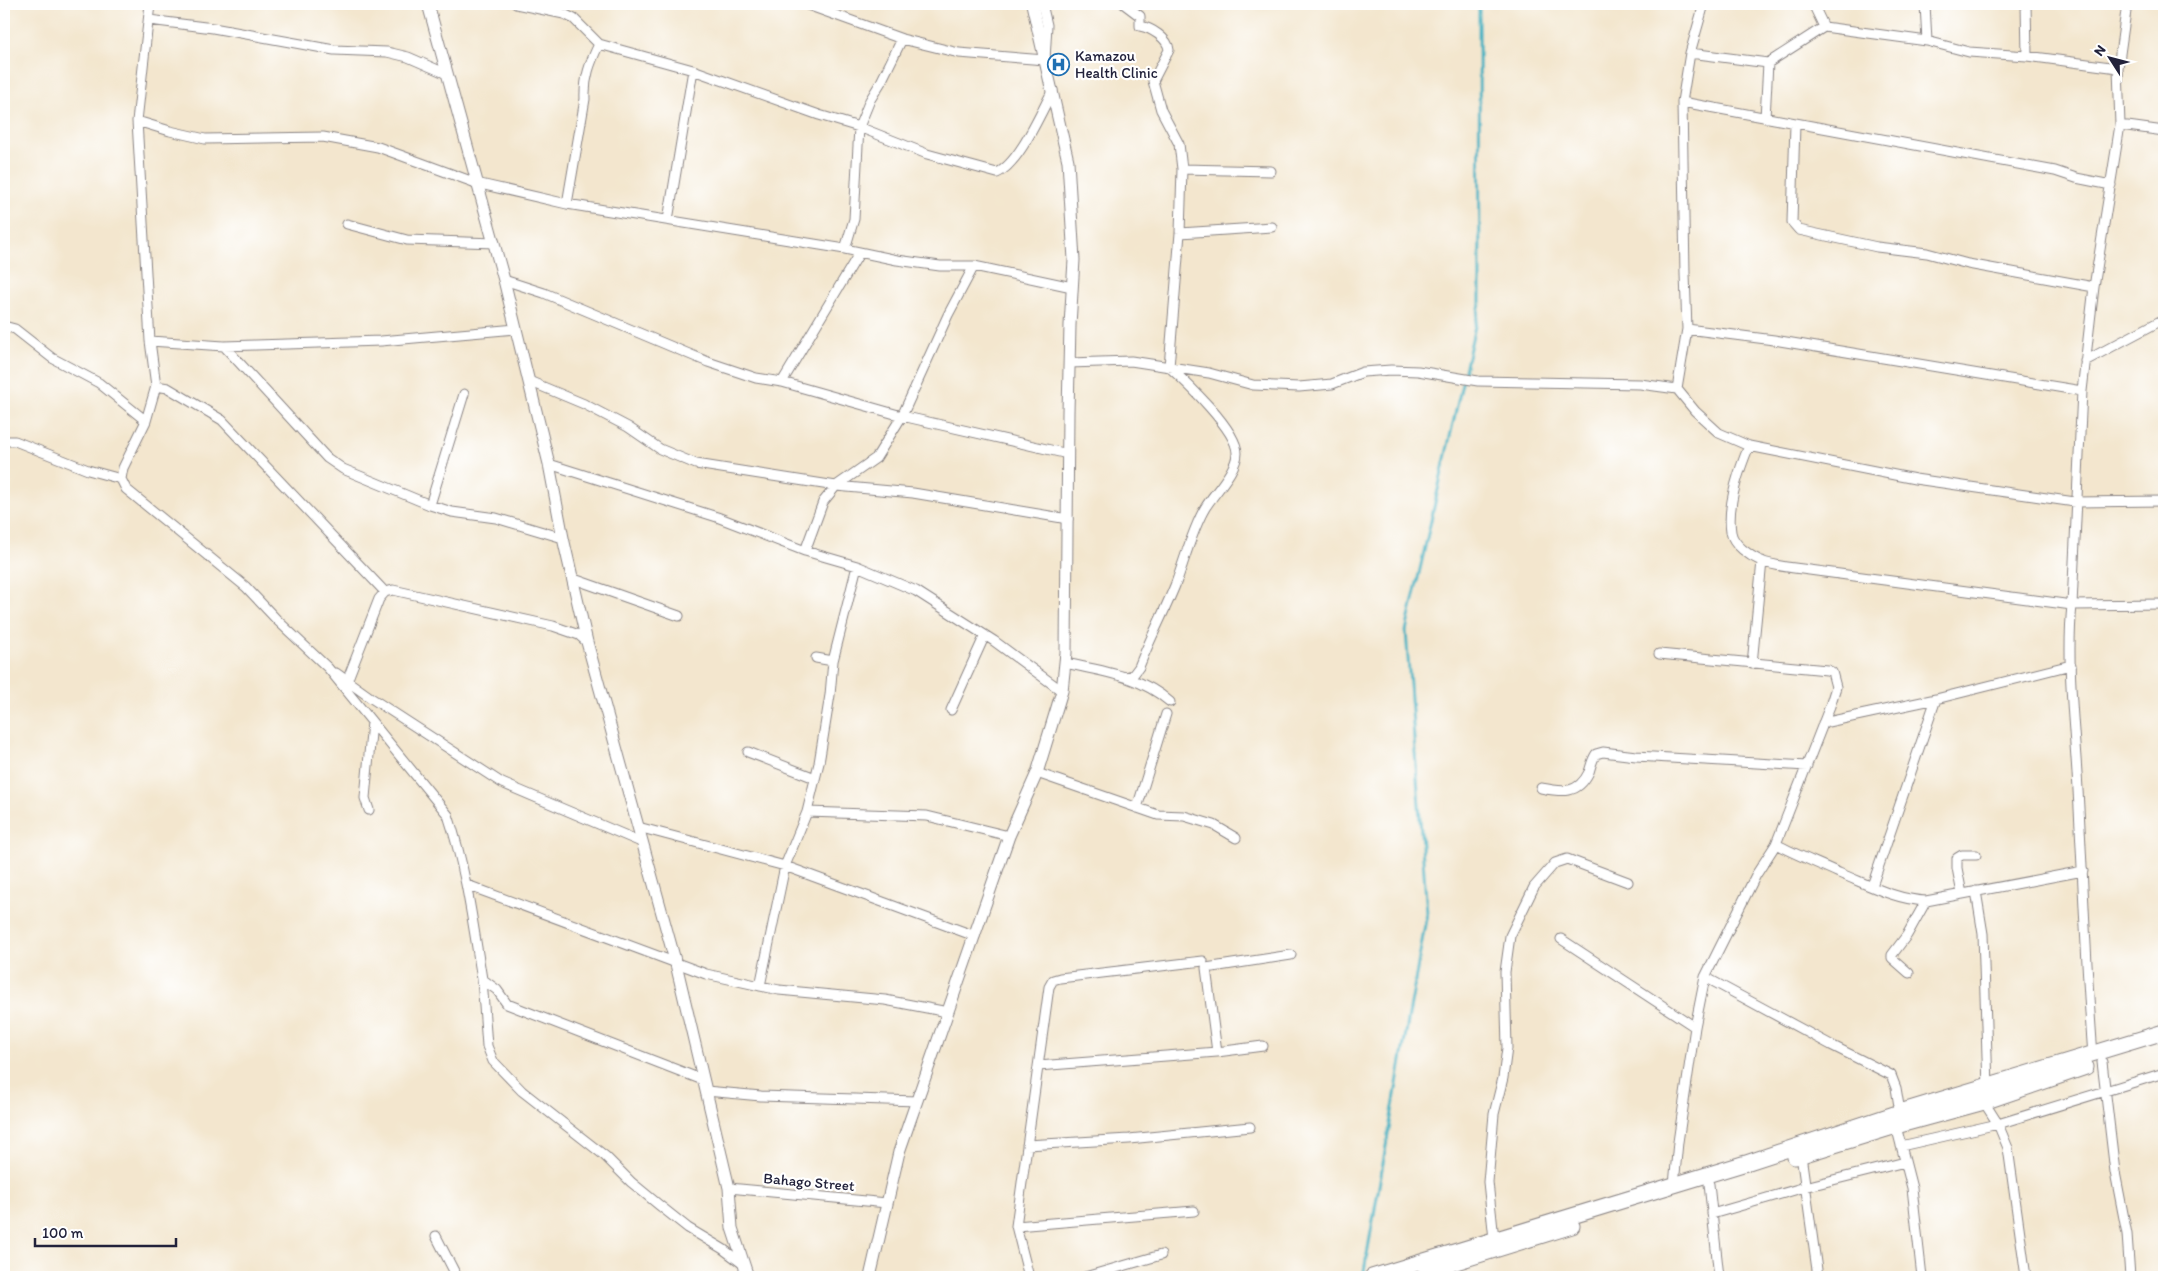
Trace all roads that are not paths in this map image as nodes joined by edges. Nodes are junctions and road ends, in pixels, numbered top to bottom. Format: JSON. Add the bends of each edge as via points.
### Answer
{"nodes":[{"id":1,"x":150,"y":4,"type":"edge"},
{"id":2,"x":428,"y":4,"type":"edge"},
{"id":3,"x":516,"y":4,"type":"edge"},
{"id":4,"x":805,"y":4,"type":"edge"},
{"id":5,"x":1032,"y":4,"type":"edge"},
{"id":6,"x":1042,"y":4,"type":"edge"},
{"id":7,"x":1124,"y":4,"type":"edge"},
{"id":8,"x":1704,"y":4,"type":"edge"},
{"id":9,"x":1813,"y":4,"type":"edge"},
{"id":10,"x":1925,"y":4,"type":"edge"},
{"id":11,"x":2026,"y":4,"type":"edge"},
{"id":12,"x":2127,"y":4,"type":"edge"},
{"id":13,"x":149,"y":20,"type":"junction"},
{"id":14,"x":1824,"y":27,"type":"junction"},
{"id":15,"x":902,"y":39,"type":"junction"},
{"id":16,"x":1927,"y":41,"type":"junction"},
{"id":17,"x":599,"y":44,"type":"junction"},
{"id":18,"x":1690,"y":53,"type":"junction"},
{"id":19,"x":2027,"y":56,"type":"junction"},
{"id":20,"x":1045,"y":60,"type":"junction"},
{"id":21,"x":1768,"y":64,"type":"junction"},
{"id":22,"x":2118,"y":68,"type":"junction"},
{"id":23,"x":693,"y":70,"type":"junction"},
{"id":24,"x":447,"y":74,"type":"junction"},
{"id":25,"x":1053,"y":90,"type":"junction"},
{"id":26,"x":1682,"y":102,"type":"junction"},
{"id":27,"x":1765,"y":118,"type":"junction"},
{"id":28,"x":138,"y":121,"type":"junction"},
{"id":29,"x":1795,"y":124,"type":"junction"},
{"id":30,"x":2120,"y":126,"type":"junction"},
{"id":31,"x":859,"y":127,"type":"junction"},
{"id":32,"x":2164,"y":131,"type":"edge"},
{"id":33,"x":1182,"y":170,"type":"junction"},
{"id":34,"x":1271,"y":172,"type":"dead end"},
{"id":35,"x":476,"y":183,"type":"junction"},
{"id":36,"x":2110,"y":185,"type":"junction"},
{"id":37,"x":567,"y":204,"type":"junction"},
{"id":38,"x":668,"y":220,"type":"junction"},
{"id":39,"x":347,"y":224,"type":"dead end"},
{"id":40,"x":1272,"y":227,"type":"dead end"},
{"id":41,"x":1180,"y":233,"type":"junction"},
{"id":42,"x":495,"y":243,"type":"junction"},
{"id":43,"x":845,"y":249,"type":"junction"},
{"id":44,"x":860,"y":252,"type":"junction"},
{"id":45,"x":974,"y":266,"type":"junction"},
{"id":46,"x":504,"y":280,"type":"junction"},
{"id":47,"x":2094,"y":287,"type":"junction"},
{"id":48,"x":1072,"y":288,"type":"junction"},
{"id":49,"x":2164,"y":319,"type":"edge"},
{"id":50,"x":4,"y":326,"type":"edge"},
{"id":51,"x":516,"y":329,"type":"junction"},
{"id":52,"x":1688,"y":329,"type":"junction"},
{"id":53,"x":150,"y":342,"type":"junction"},
{"id":54,"x":224,"y":346,"type":"junction"},
{"id":55,"x":2085,"y":361,"type":"junction"},
{"id":56,"x":1069,"y":363,"type":"junction"},
{"id":57,"x":1169,"y":367,"type":"junction"},
{"id":58,"x":529,"y":381,"type":"junction"},
{"id":59,"x":782,"y":382,"type":"junction"},
{"id":60,"x":156,"y":386,"type":"junction"},
{"id":61,"x":1677,"y":389,"type":"junction"},
{"id":62,"x":2082,"y":391,"type":"junction"},
{"id":63,"x":464,"y":394,"type":"dead end"},
{"id":64,"x":902,"y":416,"type":"junction"},
{"id":65,"x":146,"y":421,"type":"junction"},
{"id":66,"x":4,"y":440,"type":"edge"},
{"id":67,"x":1749,"y":446,"type":"junction"},
{"id":68,"x":1068,"y":454,"type":"junction"},
{"id":69,"x":549,"y":464,"type":"junction"},
{"id":70,"x":121,"y":479,"type":"junction"},
{"id":71,"x":836,"y":486,"type":"junction"},
{"id":72,"x":2164,"y":501,"type":"edge"},
{"id":73,"x":2075,"y":502,"type":"junction"},
{"id":74,"x":430,"y":505,"type":"junction"},
{"id":75,"x":1068,"y":519,"type":"junction"},
{"id":76,"x":563,"y":538,"type":"junction"},
{"id":77,"x":805,"y":551,"type":"junction"},
{"id":78,"x":1762,"y":562,"type":"junction"},
{"id":79,"x":857,"y":566,"type":"junction"},
{"id":80,"x":574,"y":579,"type":"junction"},
{"id":81,"x":385,"y":592,"type":"junction"},
{"id":82,"x":2072,"y":604,"type":"junction"},
{"id":83,"x":2164,"y":604,"type":"edge"},
{"id":84,"x":679,"y":616,"type":"dead end"},
{"id":85,"x":985,"y":635,"type":"junction"},
{"id":86,"x":587,"y":642,"type":"junction"},
{"id":87,"x":1659,"y":654,"type":"dead end"},
{"id":88,"x":816,"y":658,"type":"dead end"},
{"id":89,"x":832,"y":661,"type":"junction"},
{"id":90,"x":1065,"y":663,"type":"junction"},
{"id":91,"x":1752,"y":664,"type":"junction"},
{"id":92,"x":2071,"y":665,"type":"junction"},
{"id":93,"x":328,"y":668,"type":"junction"},
{"id":94,"x":1125,"y":677,"type":"junction"},
{"id":95,"x":347,"y":680,"type":"junction"},
{"id":96,"x":1062,"y":691,"type":"junction"},
{"id":97,"x":1936,"y":699,"type":"junction"},
{"id":98,"x":1170,"y":702,"type":"dead end"},
{"id":99,"x":951,"y":710,"type":"dead end"},
{"id":100,"x":1166,"y":714,"type":"dead end"},
{"id":101,"x":372,"y":722,"type":"junction"},
{"id":102,"x":1823,"y":723,"type":"junction"},
{"id":103,"x":748,"y":752,"type":"dead end"},
{"id":104,"x":1807,"y":766,"type":"junction"},
{"id":105,"x":1037,"y":773,"type":"junction"},
{"id":106,"x":815,"y":778,"type":"junction"},
{"id":107,"x":1541,"y":788,"type":"dead end"},
{"id":108,"x":1137,"y":808,"type":"junction"},
{"id":109,"x":369,"y":810,"type":"dead end"},
{"id":110,"x":807,"y":812,"type":"junction"},
{"id":111,"x":638,"y":827,"type":"junction"},
{"id":112,"x":1009,"y":836,"type":"junction"},
{"id":113,"x":1236,"y":838,"type":"dead end"},
{"id":114,"x":641,"y":842,"type":"junction"},
{"id":115,"x":1776,"y":844,"type":"junction"},
{"id":116,"x":1976,"y":855,"type":"dead end"},
{"id":117,"x":785,"y":866,"type":"junction"},
{"id":118,"x":2083,"y":872,"type":"junction"},
{"id":119,"x":1628,"y":882,"type":"dead end"},
{"id":120,"x":467,"y":885,"type":"junction"},
{"id":121,"x":1872,"y":886,"type":"junction"},
{"id":122,"x":1976,"y":891,"type":"junction"},
{"id":123,"x":1962,"y":894,"type":"junction"},
{"id":124,"x":1926,"y":902,"type":"junction"},
{"id":125,"x":974,"y":936,"type":"junction"},
{"id":126,"x":1561,"y":939,"type":"dead end"},
{"id":127,"x":1291,"y":955,"type":"dead end"},
{"id":128,"x":1203,"y":961,"type":"dead end"},
{"id":129,"x":676,"y":964,"type":"junction"},
{"id":130,"x":1909,"y":973,"type":"dead end"},
{"id":131,"x":1705,"y":976,"type":"junction"},
{"id":132,"x":482,"y":979,"type":"junction"},
{"id":133,"x":760,"y":986,"type":"junction"},
{"id":134,"x":948,"y":1012,"type":"junction"},
{"id":135,"x":1695,"y":1027,"type":"junction"},
{"id":136,"x":2164,"y":1032,"type":"edge"},
{"id":137,"x":2164,"y":1043,"type":"edge"},
{"id":138,"x":1263,"y":1046,"type":"dead end"},
{"id":139,"x":1217,"y":1052,"type":"junction"},
{"id":140,"x":2098,"y":1058,"type":"junction"},
{"id":141,"x":1038,"y":1066,"type":"junction"},
{"id":142,"x":2164,"y":1074,"type":"edge"},
{"id":143,"x":704,"y":1085,"type":"junction"},
{"id":144,"x":1988,"y":1087,"type":"junction"},
{"id":145,"x":2105,"y":1090,"type":"junction"},
{"id":146,"x":917,"y":1101,"type":"junction"},
{"id":147,"x":1984,"y":1102,"type":"junction"},
{"id":148,"x":1898,"y":1119,"type":"junction"},
{"id":149,"x":1998,"y":1124,"type":"junction"},
{"id":150,"x":1250,"y":1127,"type":"dead end"},
{"id":151,"x":1027,"y":1145,"type":"junction"},
{"id":152,"x":1901,"y":1146,"type":"junction"},
{"id":153,"x":1801,"y":1155,"type":"junction"},
{"id":154,"x":1905,"y":1162,"type":"junction"},
{"id":155,"x":1709,"y":1184,"type":"junction"},
{"id":156,"x":1674,"y":1185,"type":"junction"},
{"id":157,"x":1805,"y":1187,"type":"junction"},
{"id":158,"x":729,"y":1188,"type":"junction"},
{"id":159,"x":887,"y":1203,"type":"junction"},
{"id":160,"x":1194,"y":1211,"type":"dead end"},
{"id":161,"x":1712,"y":1214,"type":"junction"},
{"id":162,"x":1016,"y":1226,"type":"junction"},
{"id":163,"x":436,"y":1236,"type":"dead end"},
{"id":164,"x":1494,"y":1239,"type":"junction"},
{"id":165,"x":1161,"y":1255,"type":"dead end"},
{"id":166,"x":743,"y":1264,"type":"junction"},
{"id":167,"x":1440,"y":1272,"type":"edge"},
{"id":168,"x":457,"y":1277,"type":"edge"},
{"id":169,"x":748,"y":1277,"type":"edge"},
{"id":170,"x":870,"y":1277,"type":"edge"},
{"id":171,"x":1029,"y":1277,"type":"edge"},
{"id":172,"x":1085,"y":1277,"type":"edge"},
{"id":173,"x":1372,"y":1277,"type":"edge"},
{"id":174,"x":1406,"y":1277,"type":"edge"},
{"id":175,"x":1719,"y":1277,"type":"edge"},
{"id":176,"x":1818,"y":1277,"type":"edge"},
{"id":177,"x":1922,"y":1277,"type":"edge"},
{"id":178,"x":2026,"y":1277,"type":"edge"},
{"id":179,"x":2130,"y":1277,"type":"edge"}],
"edges":[{"from":1,"to":13,"type":"street"},
{"from":2,"to":24,"type":"street"},
{"from":3,"to":17,"type":"street","via":[[564,14],[574,19]]},
{"from":4,"to":15,"type":"street"},
{"from":5,"to":20,"type":"street"},
{"from":6,"to":20,"type":"street","via":[[1047,25]]},
{"from":7,"to":33,"type":"street","via":[[1140,16],[1140,26],[1147,27],[1168,46],[1169,50],[1153,80],[1162,110],[1179,144]]},
{"from":8,"to":18,"type":"street"},
{"from":9,"to":14,"type":"street"},
{"from":10,"to":16,"type":"street"},
{"from":11,"to":19,"type":"street"},
{"from":12,"to":22,"type":"street"},
{"from":13,"to":24,"type":"street","via":[[334,50],[387,52],[408,56]]},
{"from":13,"to":28,"type":"street"},
{"from":14,"to":16,"type":"street"},
{"from":14,"to":21,"type":"street"},
{"from":15,"to":20,"type":"street","via":[[959,53]]},
{"from":15,"to":31,"type":"street"},
{"from":16,"to":19,"type":"street","via":[[1970,52]]},
{"from":17,"to":23,"type":"street"},
{"from":17,"to":37,"type":"street","via":[[584,84],[585,98]]},
{"from":18,"to":21,"type":"street"},
{"from":18,"to":26,"type":"street"},
{"from":19,"to":22,"type":"street"},
{"from":20,"to":25,"type":"street"},
{"from":21,"to":27,"type":"street"},
{"from":22,"to":30,"type":"street"},
{"from":23,"to":31,"type":"street"},
{"from":23,"to":38,"type":"street"},
{"from":24,"to":35,"type":"street"},
{"from":25,"to":31,"type":"street","via":[[1016,158],[1005,170],[997,173],[927,154]]},
{"from":25,"to":48,"type":"street","via":[[1068,161],[1074,260]]},
{"from":26,"to":27,"type":"street"},
{"from":26,"to":52,"type":"street","via":[[1684,274]]},
{"from":27,"to":29,"type":"street"},
{"from":28,"to":35,"type":"street","via":[[205,138],[323,137],[378,147]]},
{"from":28,"to":53,"type":"street"},
{"from":29,"to":36,"type":"street","via":[[2055,171]]},
{"from":29,"to":47,"type":"street","via":[[1794,228],[1877,247],[1918,251],[1968,264]]},
{"from":30,"to":32,"type":"street"},
{"from":30,"to":36,"type":"street"},
{"from":31,"to":43,"type":"street","via":[[854,219]]},
{"from":33,"to":34,"type":"street"},
{"from":33,"to":41,"type":"street"},
{"from":35,"to":37,"type":"street"},
{"from":35,"to":42,"type":"street"},
{"from":36,"to":47,"type":"street"},
{"from":37,"to":38,"type":"street"},
{"from":38,"to":43,"type":"street"},
{"from":39,"to":42,"type":"street","via":[[407,240]]},
{"from":40,"to":41,"type":"street"},
{"from":41,"to":57,"type":"street"},
{"from":42,"to":46,"type":"street"},
{"from":43,"to":44,"type":"street"},
{"from":44,"to":45,"type":"street","via":[[940,266]]},
{"from":44,"to":59,"type":"street"},
{"from":45,"to":48,"type":"street"},
{"from":45,"to":64,"type":"street"},
{"from":46,"to":51,"type":"street"},
{"from":46,"to":59,"type":"street","via":[[544,293],[708,362],[756,378]]},
{"from":47,"to":55,"type":"street"},
{"from":48,"to":56,"type":"street"},
{"from":49,"to":55,"type":"street"},
{"from":50,"to":65,"type":"street","via":[[15,329],[52,358],[99,383]]},
{"from":51,"to":54,"type":"street","via":[[381,342]]},
{"from":51,"to":58,"type":"street"},
{"from":52,"to":61,"type":"street"},
{"from":52,"to":62,"type":"street","via":[[1774,340]]},
{"from":53,"to":54,"type":"street"},
{"from":53,"to":60,"type":"street"},
{"from":54,"to":74,"type":"street","via":[[336,466]]},
{"from":55,"to":62,"type":"street"},
{"from":56,"to":57,"type":"street","via":[[1130,361]]},
{"from":56,"to":68,"type":"street"},
{"from":57,"to":61,"type":"street","via":[[1209,373],[1253,385],[1298,387],[1332,384],[1363,372],[1391,370],[1478,381],[1640,384]]},
{"from":57,"to":94,"type":"street","via":[[1224,424],[1235,441],[1237,452],[1235,464],[1204,509],[1139,667],[1133,675]]},
{"from":58,"to":69,"type":"street"},
{"from":58,"to":71,"type":"street","via":[[584,404],[686,461]]},
{"from":59,"to":64,"type":"street"},
{"from":60,"to":65,"type":"street"},
{"from":60,"to":81,"type":"street","via":[[168,388],[222,420]]},
{"from":61,"to":67,"type":"street","via":[[1695,412],[1719,433]]},
{"from":62,"to":73,"type":"street"},
{"from":63,"to":74,"type":"street"},
{"from":64,"to":68,"type":"street"},
{"from":64,"to":71,"type":"street","via":[[876,458]]},
{"from":65,"to":70,"type":"street","via":[[122,468]]},
{"from":66,"to":70,"type":"street","via":[[15,441],[88,470]]},
{"from":67,"to":73,"type":"street","via":[[1915,479]]},
{"from":67,"to":78,"type":"street","via":[[1738,474],[1731,533],[1736,543]]},
{"from":68,"to":75,"type":"street"},
{"from":69,"to":76,"type":"street"},
{"from":69,"to":77,"type":"street","via":[[717,516]]},
{"from":70,"to":93,"type":"street","via":[[126,490],[246,587]]},
{"from":71,"to":75,"type":"street","via":[[913,493]]},
{"from":71,"to":77,"type":"street","via":[[823,502]]},
{"from":72,"to":73,"type":"street"},
{"from":73,"to":82,"type":"street"},
{"from":74,"to":76,"type":"street","via":[[452,512],[496,518]]},
{"from":75,"to":90,"type":"street"},
{"from":76,"to":80,"type":"street"},
{"from":77,"to":79,"type":"street"},
{"from":78,"to":82,"type":"street"},
{"from":78,"to":91,"type":"street"},
{"from":79,"to":85,"type":"street","via":[[916,591]]},
{"from":79,"to":89,"type":"street"},
{"from":80,"to":84,"type":"street"},
{"from":80,"to":86,"type":"street"},
{"from":81,"to":86,"type":"street","via":[[393,590],[553,626],[579,635]]},
{"from":81,"to":95,"type":"street","via":[[379,599]]},
{"from":82,"to":83,"type":"street"},
{"from":82,"to":92,"type":"street"},
{"from":85,"to":96,"type":"street"},
{"from":85,"to":99,"type":"street"},
{"from":86,"to":111,"type":"street"},
{"from":87,"to":91,"type":"street"},
{"from":88,"to":89,"type":"street"},
{"from":89,"to":106,"type":"street","via":[[830,694]]},
{"from":90,"to":94,"type":"street"},
{"from":90,"to":96,"type":"street"},
{"from":91,"to":102,"type":"street","via":[[1832,672],[1836,687]]},
{"from":92,"to":97,"type":"street"},
{"from":92,"to":118,"type":"street"},
{"from":93,"to":95,"type":"street"},
{"from":93,"to":101,"type":"street"},
{"from":94,"to":98,"type":"street","via":[[1157,690]]},
{"from":95,"to":114,"type":"street","via":[[502,783]]},
{"from":96,"to":105,"type":"street"},
{"from":97,"to":102,"type":"street"},
{"from":97,"to":121,"type":"street"},
{"from":100,"to":108,"type":"street"},
{"from":101,"to":109,"type":"street","via":[[365,798]]},
{"from":101,"to":120,"type":"street","via":[[448,815]]},
{"from":102,"to":104,"type":"street"},
{"from":103,"to":106,"type":"street"},
{"from":104,"to":107,"type":"street","via":[[1603,752],[1596,754],[1589,772],[1571,791]]},
{"from":104,"to":115,"type":"street"},
{"from":105,"to":108,"type":"street"},
{"from":105,"to":112,"type":"street"},
{"from":106,"to":110,"type":"street"},
{"from":108,"to":113,"type":"street","via":[[1158,815],[1184,816],[1214,824]]},
{"from":110,"to":112,"type":"street","via":[[927,816]]},
{"from":110,"to":117,"type":"street"},
{"from":111,"to":114,"type":"street"},
{"from":111,"to":117,"type":"street"},
{"from":112,"to":125,"type":"street"},
{"from":114,"to":129,"type":"street"},
{"from":115,"to":121,"type":"street"},
{"from":115,"to":131,"type":"street","via":[[1752,883]]},
{"from":116,"to":123,"type":"street","via":[[1957,858]]},
{"from":117,"to":125,"type":"street"},
{"from":117,"to":133,"type":"street"},
{"from":118,"to":122,"type":"street"},
{"from":118,"to":140,"type":"street","via":[[2086,965]]},
{"from":119,"to":164,"type":"street","via":[[1567,860],[1555,863],[1534,887],[1510,936],[1505,972],[1507,1048],[1504,1078],[1494,1114],[1488,1182]]},
{"from":120,"to":129,"type":"street"},
{"from":120,"to":132,"type":"street"},
{"from":121,"to":124,"type":"street","via":[[1910,900]]},
{"from":122,"to":123,"type":"street"},
{"from":122,"to":144,"type":"street","via":[[1983,934]]},
{"from":123,"to":124,"type":"street"},
{"from":124,"to":130,"type":"street","via":[[1892,955]]},
{"from":125,"to":134,"type":"street"},
{"from":126,"to":135,"type":"street"},
{"from":127,"to":139,"type":"street","via":[[1206,968]]},
{"from":128,"to":141,"type":"street","via":[[1053,980],[1049,987]]},
{"from":129,"to":133,"type":"street"},
{"from":129,"to":143,"type":"street"},
{"from":131,"to":135,"type":"street"},
{"from":131,"to":148,"type":"street","via":[[1891,1075],[1896,1088]]},
{"from":132,"to":143,"type":"street","via":[[508,1004]]},
{"from":132,"to":166,"type":"street","via":[[487,1046],[494,1062],[522,1091],[605,1156],[660,1206]]},
{"from":133,"to":134,"type":"street","via":[[885,1000]]},
{"from":134,"to":146,"type":"street"},
{"from":135,"to":156,"type":"street"},
{"from":136,"to":140,"type":"main road"},
{"from":137,"to":140,"type":"main road"},
{"from":138,"to":139,"type":"street"},
{"from":139,"to":141,"type":"street"},
{"from":140,"to":144,"type":"main road"},
{"from":140,"to":145,"type":"street"},
{"from":140,"to":147,"type":"main road"},
{"from":141,"to":151,"type":"street"},
{"from":142,"to":145,"type":"street"},
{"from":143,"to":146,"type":"street","via":[[761,1096]]},
{"from":143,"to":158,"type":"street"},
{"from":144,"to":148,"type":"main road"},
{"from":145,"to":149,"type":"street"},
{"from":145,"to":179,"type":"street","via":[[2127,1234]]},
{"from":146,"to":159,"type":"street","via":[[899,1152]]},
{"from":147,"to":148,"type":"main road"},
{"from":147,"to":149,"type":"street"},
{"from":148,"to":152,"type":"street"},
{"from":148,"to":153,"type":"main road"},
{"from":148,"to":156,"type":"main road"},
{"from":149,"to":152,"type":"street"},
{"from":149,"to":178,"type":"street","via":[[2008,1148]]},
{"from":150,"to":151,"type":"street"},
{"from":151,"to":162,"type":"street"},
{"from":152,"to":154,"type":"street"},
{"from":153,"to":155,"type":"main road"},
{"from":153,"to":157,"type":"street"},
{"from":154,"to":157,"type":"street"},
{"from":154,"to":177,"type":"street","via":[[1912,1188]]},
{"from":155,"to":161,"type":"street"},
{"from":155,"to":167,"type":"main road"},
{"from":156,"to":164,"type":"main road"},
{"from":157,"to":161,"type":"street"},
{"from":157,"to":176,"type":"street"},
{"from":158,"to":159,"type":"street","name":"Bahago Street"},
{"from":158,"to":166,"type":"street","via":[[732,1228]]},
{"from":159,"to":170,"type":"street"},
{"from":160,"to":162,"type":"street"},
{"from":161,"to":175,"type":"street"},
{"from":162,"to":171,"type":"street"},
{"from":163,"to":168,"type":"street"},
{"from":164,"to":173,"type":"main road"},
{"from":165,"to":172,"type":"street"},
{"from":166,"to":169,"type":"street"},
{"from":167,"to":174,"type":"main road"}]}
